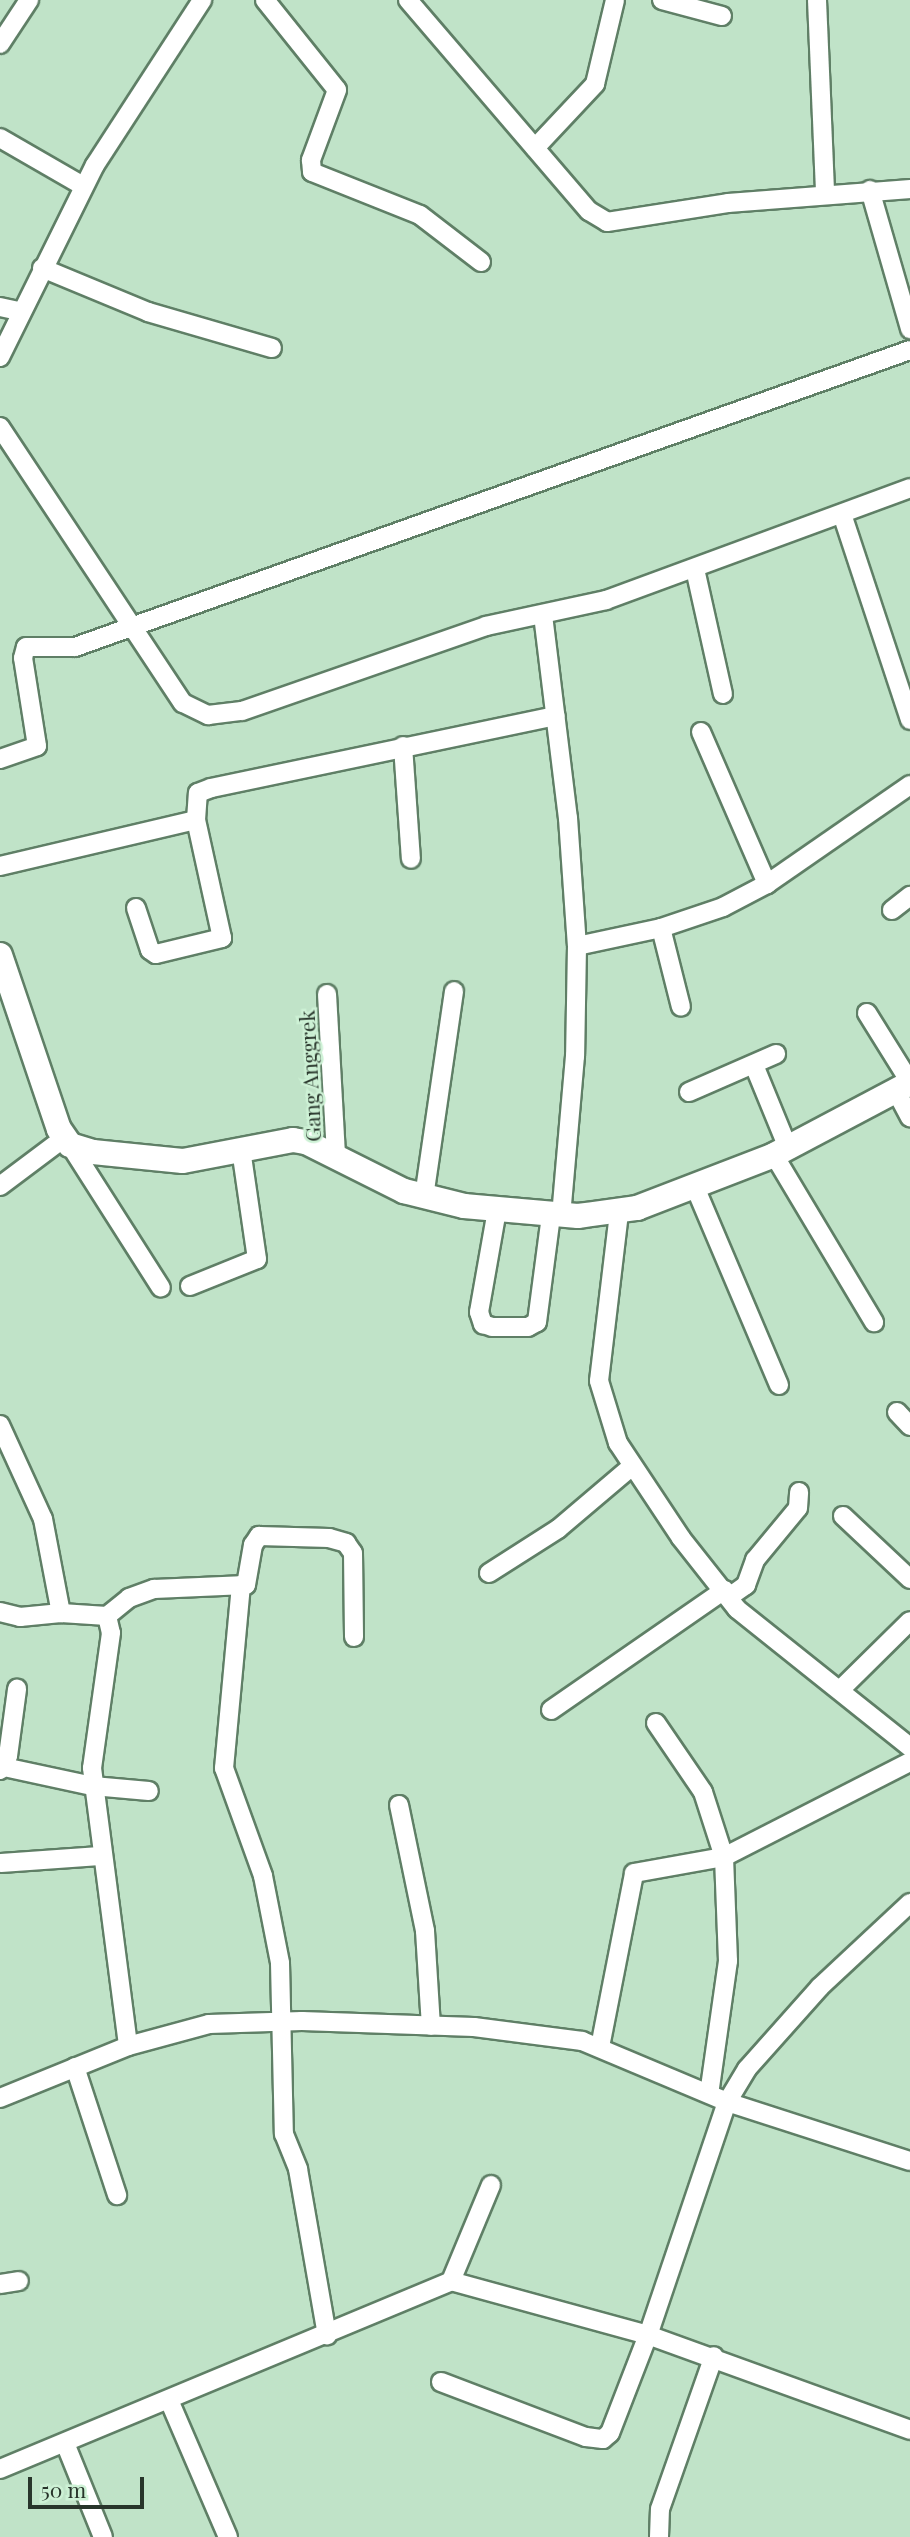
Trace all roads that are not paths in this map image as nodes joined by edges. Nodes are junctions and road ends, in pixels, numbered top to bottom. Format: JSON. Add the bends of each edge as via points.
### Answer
{"nodes":[{"id":1,"x":29,"y":0,"type":"edge"},
{"id":2,"x":202,"y":0,"type":"edge"},
{"id":3,"x":265,"y":0,"type":"edge"},
{"id":4,"x":408,"y":0,"type":"edge"},
{"id":5,"x":615,"y":0,"type":"edge"},
{"id":6,"x":662,"y":0,"type":"edge"},
{"id":7,"x":817,"y":0,"type":"edge"},
{"id":8,"x":722,"y":16,"type":"dead end"},
{"id":9,"x":0,"y":44,"type":"edge"},
{"id":10,"x":0,"y":138,"type":"edge"},
{"id":11,"x":535,"y":148,"type":"junction"},
{"id":12,"x":83,"y":186,"type":"junction"},
{"id":13,"x":910,"y":189,"type":"edge"},
{"id":14,"x":870,"y":190,"type":"junction"},
{"id":15,"x":825,"y":194,"type":"junction"},
{"id":16,"x":481,"y":262,"type":"dead end"},
{"id":17,"x":42,"y":268,"type":"junction"},
{"id":18,"x":0,"y":307,"type":"edge"},
{"id":19,"x":19,"y":311,"type":"junction"},
{"id":20,"x":910,"y":329,"type":"edge"},
{"id":21,"x":272,"y":348,"type":"dead end"},
{"id":22,"x":910,"y":350,"type":"edge"},
{"id":23,"x":0,"y":356,"type":"edge"},
{"id":24,"x":0,"y":428,"type":"edge"},
{"id":25,"x":910,"y":488,"type":"edge"},
{"id":26,"x":842,"y":514,"type":"junction"},
{"id":27,"x":695,"y":569,"type":"junction"},
{"id":28,"x":543,"y":615,"type":"junction"},
{"id":29,"x":133,"y":626,"type":"junction"},
{"id":30,"x":723,"y":694,"type":"dead end"},
{"id":31,"x":556,"y":716,"type":"junction"},
{"id":32,"x":910,"y":720,"type":"edge"},
{"id":33,"x":701,"y":732,"type":"dead end"},
{"id":34,"x":402,"y":746,"type":"junction"},
{"id":35,"x":0,"y":759,"type":"edge"},
{"id":36,"x":910,"y":785,"type":"edge"},
{"id":37,"x":196,"y":820,"type":"junction"},
{"id":38,"x":411,"y":859,"type":"dead end"},
{"id":39,"x":0,"y":866,"type":"edge"},
{"id":40,"x":767,"y":884,"type":"junction"},
{"id":41,"x":910,"y":896,"type":"edge"},
{"id":42,"x":136,"y":908,"type":"dead end"},
{"id":43,"x":892,"y":910,"type":"dead end"},
{"id":44,"x":661,"y":928,"type":"junction"},
{"id":45,"x":576,"y":946,"type":"junction"},
{"id":46,"x":0,"y":955,"type":"edge"},
{"id":47,"x":454,"y":991,"type":"dead end"},
{"id":48,"x":327,"y":994,"type":"dead end"},
{"id":49,"x":681,"y":1007,"type":"dead end"},
{"id":50,"x":867,"y":1013,"type":"dead end"},
{"id":51,"x":776,"y":1054,"type":"dead end"},
{"id":52,"x":754,"y":1065,"type":"junction"},
{"id":53,"x":905,"y":1085,"type":"edge"},
{"id":54,"x":689,"y":1092,"type":"dead end"},
{"id":55,"x":910,"y":1117,"type":"edge"},
{"id":56,"x":67,"y":1142,"type":"junction"},
{"id":57,"x":240,"y":1149,"type":"junction"},
{"id":58,"x":781,"y":1152,"type":"junction"},
{"id":59,"x":336,"y":1156,"type":"junction"},
{"id":60,"x":0,"y":1186,"type":"edge"},
{"id":61,"x":695,"y":1187,"type":"junction"},
{"id":62,"x":424,"y":1196,"type":"junction"},
{"id":63,"x":496,"y":1210,"type":"junction"},
{"id":64,"x":619,"y":1213,"type":"junction"},
{"id":65,"x":556,"y":1215,"type":"junction"},
{"id":66,"x":190,"y":1286,"type":"dead end"},
{"id":67,"x":161,"y":1288,"type":"dead end"},
{"id":68,"x":874,"y":1322,"type":"dead end"},
{"id":69,"x":779,"y":1385,"type":"dead end"},
{"id":70,"x":897,"y":1412,"type":"dead end"},
{"id":71,"x":0,"y":1424,"type":"edge"},
{"id":72,"x":910,"y":1426,"type":"edge"},
{"id":73,"x":5,"y":1449,"type":"edge"},
{"id":74,"x":631,"y":1467,"type":"junction"},
{"id":75,"x":799,"y":1492,"type":"dead end"},
{"id":76,"x":843,"y":1516,"type":"dead end"},
{"id":77,"x":489,"y":1573,"type":"dead end"},
{"id":78,"x":910,"y":1579,"type":"edge"},
{"id":79,"x":241,"y":1585,"type":"junction"},
{"id":80,"x":726,"y":1593,"type":"junction"},
{"id":81,"x":0,"y":1612,"type":"edge"},
{"id":82,"x":61,"y":1613,"type":"junction"},
{"id":83,"x":107,"y":1616,"type":"junction"},
{"id":84,"x":910,"y":1621,"type":"edge"},
{"id":85,"x":354,"y":1637,"type":"dead end"},
{"id":86,"x":17,"y":1689,"type":"dead end"},
{"id":87,"x":840,"y":1690,"type":"junction"},
{"id":88,"x":551,"y":1710,"type":"dead end"},
{"id":89,"x":656,"y":1723,"type":"dead end"},
{"id":90,"x":910,"y":1747,"type":"edge"},
{"id":91,"x":910,"y":1762,"type":"edge"},
{"id":92,"x":2,"y":1769,"type":"edge"},
{"id":93,"x":93,"y":1786,"type":"junction"},
{"id":94,"x":149,"y":1791,"type":"dead end"},
{"id":95,"x":400,"y":1805,"type":"dead end"},
{"id":96,"x":100,"y":1856,"type":"junction"},
{"id":97,"x":724,"y":1857,"type":"junction"},
{"id":98,"x":1,"y":1863,"type":"edge"},
{"id":99,"x":910,"y":1903,"type":"edge"},
{"id":100,"x":284,"y":2022,"type":"junction"},
{"id":101,"x":430,"y":2026,"type":"junction"},
{"id":102,"x":128,"y":2046,"type":"junction"},
{"id":103,"x":600,"y":2048,"type":"junction"},
{"id":104,"x":75,"y":2067,"type":"junction"},
{"id":105,"x":709,"y":2094,"type":"junction"},
{"id":106,"x":0,"y":2098,"type":"edge"},
{"id":107,"x":727,"y":2102,"type":"junction"},
{"id":108,"x":910,"y":2161,"type":"edge"},
{"id":109,"x":491,"y":2185,"type":"dead end"},
{"id":110,"x":117,"y":2195,"type":"dead end"},
{"id":111,"x":19,"y":2281,"type":"dead end"},
{"id":112,"x":451,"y":2281,"type":"junction"},
{"id":113,"x":0,"y":2284,"type":"edge"},
{"id":114,"x":648,"y":2335,"type":"junction"},
{"id":115,"x":327,"y":2336,"type":"junction"},
{"id":116,"x":714,"y":2356,"type":"junction"},
{"id":117,"x":441,"y":2382,"type":"dead end"},
{"id":118,"x":169,"y":2400,"type":"junction"},
{"id":119,"x":910,"y":2430,"type":"edge"},
{"id":120,"x":65,"y":2443,"type":"junction"},
{"id":121,"x":0,"y":2469,"type":"edge"},
{"id":122,"x":103,"y":2537,"type":"edge"},
{"id":123,"x":228,"y":2537,"type":"edge"},
{"id":124,"x":659,"y":2537,"type":"edge"}],
"edges":[{"from":1,"to":9,"type":"street"},
{"from":2,"to":12,"type":"street"},
{"from":3,"to":16,"type":"street","via":[[337,90],[311,160],[312,172],[420,215]]},
{"from":4,"to":11,"type":"street"},
{"from":5,"to":11,"type":"street","via":[[595,84]]},
{"from":6,"to":8,"type":"street"},
{"from":7,"to":15,"type":"street"},
{"from":10,"to":12,"type":"street"},
{"from":11,"to":15,"type":"street","via":[[589,211],[607,222]]},
{"from":12,"to":17,"type":"street"},
{"from":13,"to":14,"type":"street"},
{"from":14,"to":15,"type":"street"},
{"from":14,"to":20,"type":"street"},
{"from":17,"to":19,"type":"street"},
{"from":17,"to":21,"type":"street","via":[[148,312]]},
{"from":18,"to":19,"type":"street"},
{"from":19,"to":23,"type":"street"},
{"from":22,"to":29,"type":"street"},
{"from":24,"to":29,"type":"street"},
{"from":25,"to":26,"type":"street"},
{"from":26,"to":27,"type":"street"},
{"from":26,"to":32,"type":"street"},
{"from":27,"to":28,"type":"street","via":[[606,600]]},
{"from":27,"to":30,"type":"street"},
{"from":28,"to":29,"type":"street","via":[[486,626],[242,711],[208,715],[183,703]]},
{"from":28,"to":31,"type":"street"},
{"from":29,"to":35,"type":"street","via":[[75,647],[26,647],[23,658],[37,746]]},
{"from":31,"to":34,"type":"street"},
{"from":31,"to":45,"type":"street"},
{"from":33,"to":40,"type":"street"},
{"from":34,"to":37,"type":"street","via":[[202,791],[196,797]]},
{"from":34,"to":38,"type":"street"},
{"from":36,"to":40,"type":"street"},
{"from":37,"to":39,"type":"street"},
{"from":37,"to":42,"type":"street","via":[[222,938],[156,954],[150,950]]},
{"from":40,"to":44,"type":"street","via":[[723,907]]},
{"from":41,"to":43,"type":"street"},
{"from":44,"to":45,"type":"street"},
{"from":44,"to":49,"type":"street"},
{"from":45,"to":65,"type":"street","via":[[575,1056]]},
{"from":46,"to":56,"type":"street"},
{"from":47,"to":62,"type":"street"},
{"from":48,"to":59,"type":"street","name":"Gang Anggrek"},
{"from":50,"to":53,"type":"street"},
{"from":51,"to":52,"type":"street"},
{"from":52,"to":54,"type":"street"},
{"from":52,"to":58,"type":"street"},
{"from":53,"to":55,"type":"street"},
{"from":53,"to":58,"type":"street"},
{"from":56,"to":57,"type":"street","via":[[93,1152],[183,1161]]},
{"from":56,"to":60,"type":"street"},
{"from":56,"to":67,"type":"street"},
{"from":57,"to":59,"type":"street","via":[[293,1140]]},
{"from":57,"to":66,"type":"street","via":[[257,1259]]},
{"from":58,"to":61,"type":"street"},
{"from":58,"to":68,"type":"street"},
{"from":59,"to":62,"type":"street","via":[[388,1185]]},
{"from":61,"to":64,"type":"street"},
{"from":61,"to":69,"type":"street"},
{"from":62,"to":63,"type":"street"},
{"from":63,"to":65,"type":"street"},
{"from":63,"to":65,"type":"street","via":[[480,1312],[483,1324],[492,1327],[528,1327],[537,1322]]},
{"from":64,"to":65,"type":"street"},
{"from":64,"to":74,"type":"street","via":[[599,1381],[618,1443]]},
{"from":70,"to":72,"type":"street"},
{"from":71,"to":73,"type":"street"},
{"from":73,"to":82,"type":"street","via":[[43,1519]]},
{"from":74,"to":77,"type":"street","via":[[558,1530]]},
{"from":74,"to":80,"type":"street"},
{"from":75,"to":80,"type":"street","via":[[798,1508],[755,1560],[746,1585]]},
{"from":76,"to":78,"type":"street"},
{"from":79,"to":83,"type":"street","via":[[143,1591]]},
{"from":79,"to":85,"type":"street","via":[[248,1583],[253,1545],[259,1536],[340,1540],[353,1553]]},
{"from":79,"to":100,"type":"street","via":[[225,1768],[263,1876]]},
{"from":80,"to":87,"type":"street","via":[[755,1625]]},
{"from":80,"to":88,"type":"street"},
{"from":81,"to":82,"type":"street","via":[[20,1617]]},
{"from":82,"to":83,"type":"street"},
{"from":83,"to":93,"type":"street","via":[[111,1633],[94,1734]]},
{"from":84,"to":87,"type":"street"},
{"from":86,"to":92,"type":"street"},
{"from":87,"to":90,"type":"street"},
{"from":89,"to":97,"type":"street","via":[[703,1792]]},
{"from":91,"to":97,"type":"street"},
{"from":92,"to":93,"type":"street"},
{"from":93,"to":94,"type":"street"},
{"from":93,"to":96,"type":"street"},
{"from":95,"to":101,"type":"street","via":[[425,1931]]},
{"from":96,"to":98,"type":"street"},
{"from":96,"to":102,"type":"street"},
{"from":97,"to":103,"type":"street","via":[[634,1873]]},
{"from":97,"to":105,"type":"street","via":[[728,1961]]},
{"from":99,"to":107,"type":"street","via":[[764,2047]]},
{"from":100,"to":101,"type":"street"},
{"from":100,"to":102,"type":"street","via":[[209,2024]]},
{"from":100,"to":115,"type":"street","via":[[284,2134],[298,2169]]},
{"from":101,"to":103,"type":"street","via":[[500,2030]]},
{"from":102,"to":104,"type":"street"},
{"from":103,"to":105,"type":"street"},
{"from":104,"to":106,"type":"street"},
{"from":104,"to":110,"type":"street"},
{"from":105,"to":107,"type":"street"},
{"from":107,"to":108,"type":"street"},
{"from":107,"to":114,"type":"street"},
{"from":109,"to":112,"type":"street"},
{"from":111,"to":113,"type":"street"},
{"from":112,"to":114,"type":"street"},
{"from":112,"to":115,"type":"street"},
{"from":114,"to":116,"type":"street"},
{"from":114,"to":117,"type":"street","via":[[610,2433],[603,2439],[586,2437]]},
{"from":115,"to":118,"type":"street"},
{"from":116,"to":119,"type":"street"},
{"from":116,"to":124,"type":"street","via":[[660,2509]]},
{"from":118,"to":120,"type":"street"},
{"from":118,"to":123,"type":"street"},
{"from":120,"to":121,"type":"street"},
{"from":120,"to":122,"type":"street"}]}
